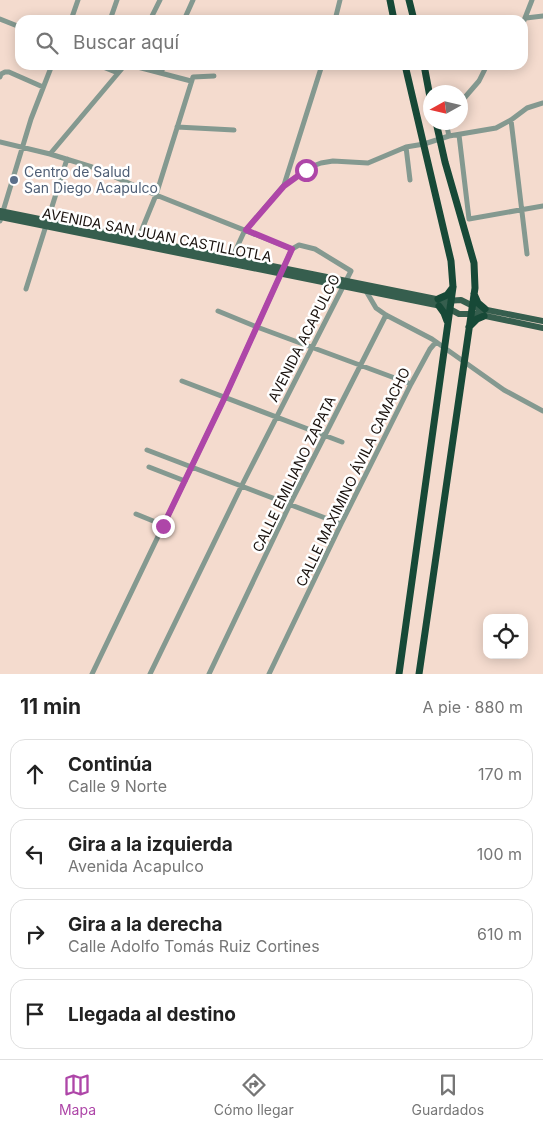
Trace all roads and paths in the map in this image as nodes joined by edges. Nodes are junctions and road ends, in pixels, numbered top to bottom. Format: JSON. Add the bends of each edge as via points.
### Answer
{"nodes":[{"id":1,"x":78,"y":0,"type":"edge"},
{"id":2,"x":117,"y":0,"type":"edge"},
{"id":3,"x":160,"y":0,"type":"edge"},
{"id":4,"x":193,"y":0,"type":"edge"},
{"id":5,"x":340,"y":0,"type":"edge"},
{"id":6,"x":390,"y":0,"type":"edge"},
{"id":7,"x":409,"y":0,"type":"edge"},
{"id":8,"x":532,"y":0,"type":"edge"},
{"id":9,"x":72,"y":15,"type":"edge"},
{"id":10,"x":112,"y":15,"type":"edge"},
{"id":11,"x":152,"y":15,"type":"edge"},
{"id":12,"x":186,"y":15,"type":"edge"},
{"id":13,"x":336,"y":15,"type":"edge"},
{"id":14,"x":393,"y":15,"type":"edge"},
{"id":15,"x":413,"y":15,"type":"edge"},
{"id":16,"x":526,"y":15,"type":"edge"},
{"id":17,"x":543,"y":16,"type":"edge"},
{"id":18,"x":0,"y":19,"type":"edge"},
{"id":19,"x":528,"y":20,"type":"edge"},
{"id":20,"x":15,"y":25,"type":"edge"},
{"id":21,"x":50,"y":70,"type":"edge"},
{"id":22,"x":109,"y":70,"type":"edge"},
{"id":23,"x":121,"y":70,"type":"edge"},
{"id":24,"x":152,"y":70,"type":"edge"},
{"id":25,"x":320,"y":70,"type":"edge"},
{"id":26,"x":406,"y":70,"type":"edge"},
{"id":27,"x":425,"y":70,"type":"edge"},
{"id":28,"x":484,"y":70,"type":"edge"},
{"id":29,"x":161,"y":72,"type":"joint"},
{"id":30,"x":118,"y":74,"type":"junction"},
{"id":31,"x":214,"y":76,"type":"dead end"},
{"id":32,"x":0,"y":77,"type":"edge"},
{"id":33,"x":191,"y":81,"type":"junction"},
{"id":34,"x":428,"y":85,"type":"edge"},
{"id":35,"x":43,"y":87,"type":"junction"},
{"id":36,"x":468,"y":94,"type":"edge"},
{"id":37,"x":543,"y":103,"type":"edge"},
{"id":38,"x":511,"y":120,"type":"junction"},
{"id":39,"x":177,"y":127,"type":"junction"},
{"id":40,"x":234,"y":130,"type":"dead end"},
{"id":41,"x":437,"y":130,"type":"edge"},
{"id":42,"x":448,"y":130,"type":"edge"},
{"id":43,"x":459,"y":134,"type":"junction"},
{"id":44,"x":449,"y":136,"type":"junction"},
{"id":45,"x":439,"y":139,"type":"junction"},
{"id":46,"x":0,"y":142,"type":"edge"},
{"id":47,"x":424,"y":144,"type":"junction"},
{"id":48,"x":22,"y":147,"type":"junction"},
{"id":49,"x":406,"y":147,"type":"junction"},
{"id":50,"x":50,"y":154,"type":"junction"},
{"id":51,"x":67,"y":159,"type":"junction"},
{"id":52,"x":410,"y":180,"type":"dead end"},
{"id":53,"x":284,"y":186,"type":"junction"},
{"id":54,"x":156,"y":195,"type":"junction"},
{"id":55,"x":543,"y":206,"type":"edge"},
{"id":56,"x":523,"y":209,"type":"junction"},
{"id":57,"x":1,"y":215,"type":"edge"},
{"id":58,"x":47,"y":223,"type":"junction"},
{"id":59,"x":246,"y":230,"type":"junction"},
{"id":60,"x":138,"y":239,"type":"junction"},
{"id":61,"x":292,"y":249,"type":"junction"},
{"id":62,"x":527,"y":254,"type":"dead end"},
{"id":63,"x":232,"y":258,"type":"junction"},
{"id":64,"x":282,"y":271,"type":"junction"},
{"id":65,"x":345,"y":284,"type":"junction"},
{"id":66,"x":453,"y":287,"type":"junction"},
{"id":67,"x":26,"y":289,"type":"dead end"},
{"id":68,"x":366,"y":291,"type":"junction"},
{"id":69,"x":474,"y":293,"type":"junction"},
{"id":70,"x":438,"y":303,"type":"junction"},
{"id":71,"x":451,"y":305,"type":"junction"},
{"id":72,"x":472,"y":306,"type":"junction"},
{"id":73,"x":218,"y":311,"type":"dead end"},
{"id":74,"x":485,"y":313,"type":"junction"},
{"id":75,"x":470,"y":314,"type":"junction"},
{"id":76,"x":386,"y":315,"type":"junction"},
{"id":77,"x":543,"y":321,"type":"edge"},
{"id":78,"x":256,"y":327,"type":"junction"},
{"id":79,"x":543,"y":328,"type":"edge"},
{"id":80,"x":447,"y":329,"type":"junction"},
{"id":81,"x":468,"y":330,"type":"junction"},
{"id":82,"x":436,"y":342,"type":"junction"},
{"id":83,"x":312,"y":348,"type":"junction"},
{"id":84,"x":444,"y":348,"type":"junction"},
{"id":85,"x":463,"y":363,"type":"junction"},
{"id":86,"x":361,"y":367,"type":"junction"},
{"id":87,"x":182,"y":381,"type":"dead end"},
{"id":88,"x":410,"y":384,"type":"junction"},
{"id":89,"x":225,"y":397,"type":"junction"},
{"id":90,"x":543,"y":411,"type":"edge"},
{"id":91,"x":277,"y":418,"type":"junction"},
{"id":92,"x":325,"y":435,"type":"junction"},
{"id":93,"x":342,"y":442,"type":"dead end"},
{"id":94,"x":147,"y":450,"type":"dead end"},
{"id":95,"x":149,"y":467,"type":"dead end"},
{"id":96,"x":191,"y":468,"type":"junction"},
{"id":97,"x":185,"y":481,"type":"junction"},
{"id":98,"x":241,"y":487,"type":"junction"},
{"id":99,"x":290,"y":504,"type":"junction"},
{"id":100,"x":136,"y":514,"type":"dead end"},
{"id":101,"x":341,"y":524,"type":"junction"},
{"id":102,"x":163,"y":526,"type":"junction"},
{"id":103,"x":92,"y":674,"type":"edge"},
{"id":104,"x":150,"y":674,"type":"edge"},
{"id":105,"x":209,"y":674,"type":"edge"},
{"id":106,"x":269,"y":674,"type":"edge"},
{"id":107,"x":399,"y":674,"type":"edge"},
{"id":108,"x":419,"y":674,"type":"edge"}],
"edges":[{"from":1,"to":9,"type":"street"},
{"from":2,"to":10,"type":"street"},
{"from":3,"to":11,"type":"street"},
{"from":4,"to":12,"type":"street"},
{"from":5,"to":13,"type":"street"},
{"from":6,"to":14,"type":"highway"},
{"from":7,"to":15,"type":"highway"},
{"from":8,"to":16,"type":"street"},
{"from":17,"to":19,"type":"street"},
{"from":18,"to":20,"type":"street"},
{"from":21,"to":35,"type":"street"},
{"from":22,"to":30,"type":"street"},
{"from":23,"to":30,"type":"street"},
{"from":24,"to":29,"type":"street"},
{"from":25,"to":53,"type":"street"},
{"from":26,"to":47,"type":"highway"},
{"from":27,"to":34,"type":"highway"},
{"from":28,"to":36,"type":"street"},
{"from":29,"to":33,"type":"street"},
{"from":30,"to":50,"type":"street"},
{"from":31,"to":33,"type":"street","via":[[193,76]]},
{"from":32,"to":35,"type":"street","via":[[9,72]]},
{"from":33,"to":39,"type":"street"},
{"from":35,"to":48,"type":"street"},
{"from":37,"to":38,"type":"street","via":[[527,108]]},
{"from":38,"to":43,"type":"street","via":[[496,128]]},
{"from":38,"to":56,"type":"street"},
{"from":39,"to":40,"type":"street"},
{"from":39,"to":54,"type":"street"},
{"from":41,"to":45,"type":"highway"},
{"from":42,"to":44,"type":"street"},
{"from":43,"to":44,"type":"street"},
{"from":43,"to":56,"type":"street","via":[[469,218]]},
{"from":44,"to":45,"type":"street"},
{"from":45,"to":47,"type":"street"},
{"from":45,"to":69,"type":"highway","via":[[474,263]]},
{"from":46,"to":48,"type":"street","name":"AVENIDA ACAPULCO"},
{"from":47,"to":49,"type":"street"},
{"from":47,"to":66,"type":"highway","via":[[451,261]]},
{"from":48,"to":50,"type":"street","name":"AVENIDA ACAPULCO"},
{"from":48,"to":57,"type":"street"},
{"from":49,"to":52,"type":"street"},
{"from":49,"to":53,"type":"street","via":[[368,164],[321,163]]},
{"from":50,"to":51,"type":"street","name":"AVENIDA ACAPULCO"},
{"from":51,"to":54,"type":"street","name":"AVENIDA ACAPULCO"},
{"from":51,"to":58,"type":"street"},
{"from":53,"to":59,"type":"street"},
{"from":54,"to":59,"type":"street","name":"AVENIDA ACAPULCO"},
{"from":54,"to":60,"type":"street"},
{"from":55,"to":56,"type":"street"},
{"from":56,"to":62,"type":"street"},
{"from":57,"to":58,"type":"main road","name":"AVENIDA SAN JUAN CASTILLOTLA"},
{"from":58,"to":60,"type":"main road","name":"AVENIDA SAN JUAN CASTILLOTLA"},
{"from":58,"to":64,"type":"main road","name":"AVENIDA SAN JUAN CASTILLOTLA"},
{"from":58,"to":67,"type":"street"},
{"from":59,"to":61,"type":"street","name":"AVENIDA ACAPULCO"},
{"from":59,"to":63,"type":"street"},
{"from":60,"to":63,"type":"main road","name":"AVENIDA SAN JUAN CASTILLOTLA"},
{"from":61,"to":64,"type":"street"},
{"from":61,"to":65,"type":"street","name":"AVENIDA ACAPULCO","via":[[299,245],[315,248],[351,271]]},
{"from":63,"to":64,"type":"main road","name":"AVENIDA SAN JUAN CASTILLOTLA"},
{"from":64,"to":65,"type":"main road","name":"AVENIDA SAN JUAN CASTILLOTLA"},
{"from":64,"to":78,"type":"street"},
{"from":65,"to":68,"type":"main road","name":"AVENIDA SAN JUAN CASTILLOTLA"},
{"from":65,"to":70,"type":"main road","name":"AVENIDA SAN JUAN CASTILLOTLA"},
{"from":65,"to":83,"type":"street","name":"AVENIDA ACAPULCO"},
{"from":66,"to":70,"type":"highway"},
{"from":66,"to":71,"type":"highway"},
{"from":68,"to":70,"type":"main road","name":"AVENIDA SAN JUAN CASTILLOTLA"},
{"from":68,"to":76,"type":"street","via":[[376,308]]},
{"from":69,"to":72,"type":"highway"},
{"from":69,"to":74,"type":"highway"},
{"from":70,"to":71,"type":"main road","name":"AVENIDA SAN JUAN CASTILLOTLA"},
{"from":70,"to":80,"type":"highway","via":[[446,316]]},
{"from":71,"to":72,"type":"main road","name":"AVENIDA SAN JUAN CASTILLOTLA","via":[[464,301]]},
{"from":71,"to":75,"type":"main road","name":"AVENIDA SAN JUAN CASTILLOTLA","via":[[459,314]]},
{"from":71,"to":80,"type":"highway"},
{"from":72,"to":74,"type":"main road","name":"AVENIDA SAN JUAN CASTILLOTLA"},
{"from":72,"to":75,"type":"highway"},
{"from":73,"to":78,"type":"street"},
{"from":74,"to":75,"type":"main road","name":"AVENIDA SAN JUAN CASTILLOTLA"},
{"from":74,"to":77,"type":"main road","name":"AVENIDA SAN JUAN CASTILLOTLA"},
{"from":74,"to":79,"type":"main road","name":"AVENIDA SAN JUAN CASTILLOTLA"},
{"from":74,"to":81,"type":"highway"},
{"from":75,"to":81,"type":"highway"},
{"from":76,"to":82,"type":"street"},
{"from":76,"to":86,"type":"street","name":"CALLE EMILIANO ZAPATA"},
{"from":78,"to":83,"type":"street"},
{"from":78,"to":89,"type":"street"},
{"from":80,"to":84,"type":"highway"},
{"from":81,"to":85,"type":"highway"},
{"from":82,"to":84,"type":"street"},
{"from":82,"to":88,"type":"street","name":"CALLE MAXIMINO ÁVILA CAMACHO"},
{"from":83,"to":86,"type":"street"},
{"from":83,"to":91,"type":"street","name":"AVENIDA ACAPULCO"},
{"from":84,"to":85,"type":"street"},
{"from":84,"to":107,"type":"highway"},
{"from":85,"to":90,"type":"street"},
{"from":85,"to":108,"type":"highway"},
{"from":86,"to":88,"type":"street"},
{"from":86,"to":92,"type":"street","name":"CALLE EMILIANO ZAPATA"},
{"from":87,"to":89,"type":"street"},
{"from":88,"to":101,"type":"street","name":"CALLE MAXIMINO ÁVILA CAMACHO"},
{"from":89,"to":91,"type":"street"},
{"from":89,"to":96,"type":"street"},
{"from":91,"to":92,"type":"street"},
{"from":91,"to":98,"type":"street","name":"AVENIDA ACAPULCO"},
{"from":92,"to":93,"type":"street"},
{"from":92,"to":99,"type":"street","name":"CALLE EMILIANO ZAPATA"},
{"from":94,"to":96,"type":"street"},
{"from":95,"to":97,"type":"street"},
{"from":96,"to":97,"type":"street"},
{"from":96,"to":98,"type":"street"},
{"from":97,"to":102,"type":"street"},
{"from":98,"to":99,"type":"street"},
{"from":98,"to":104,"type":"street","name":"AVENIDA ACAPULCO"},
{"from":99,"to":101,"type":"street"},
{"from":99,"to":105,"type":"street","name":"CALLE EMILIANO ZAPATA"},
{"from":100,"to":102,"type":"street"},
{"from":101,"to":106,"type":"street","name":"CALLE MAXIMINO ÁVILA CAMACHO"},
{"from":102,"to":103,"type":"street"}]}
